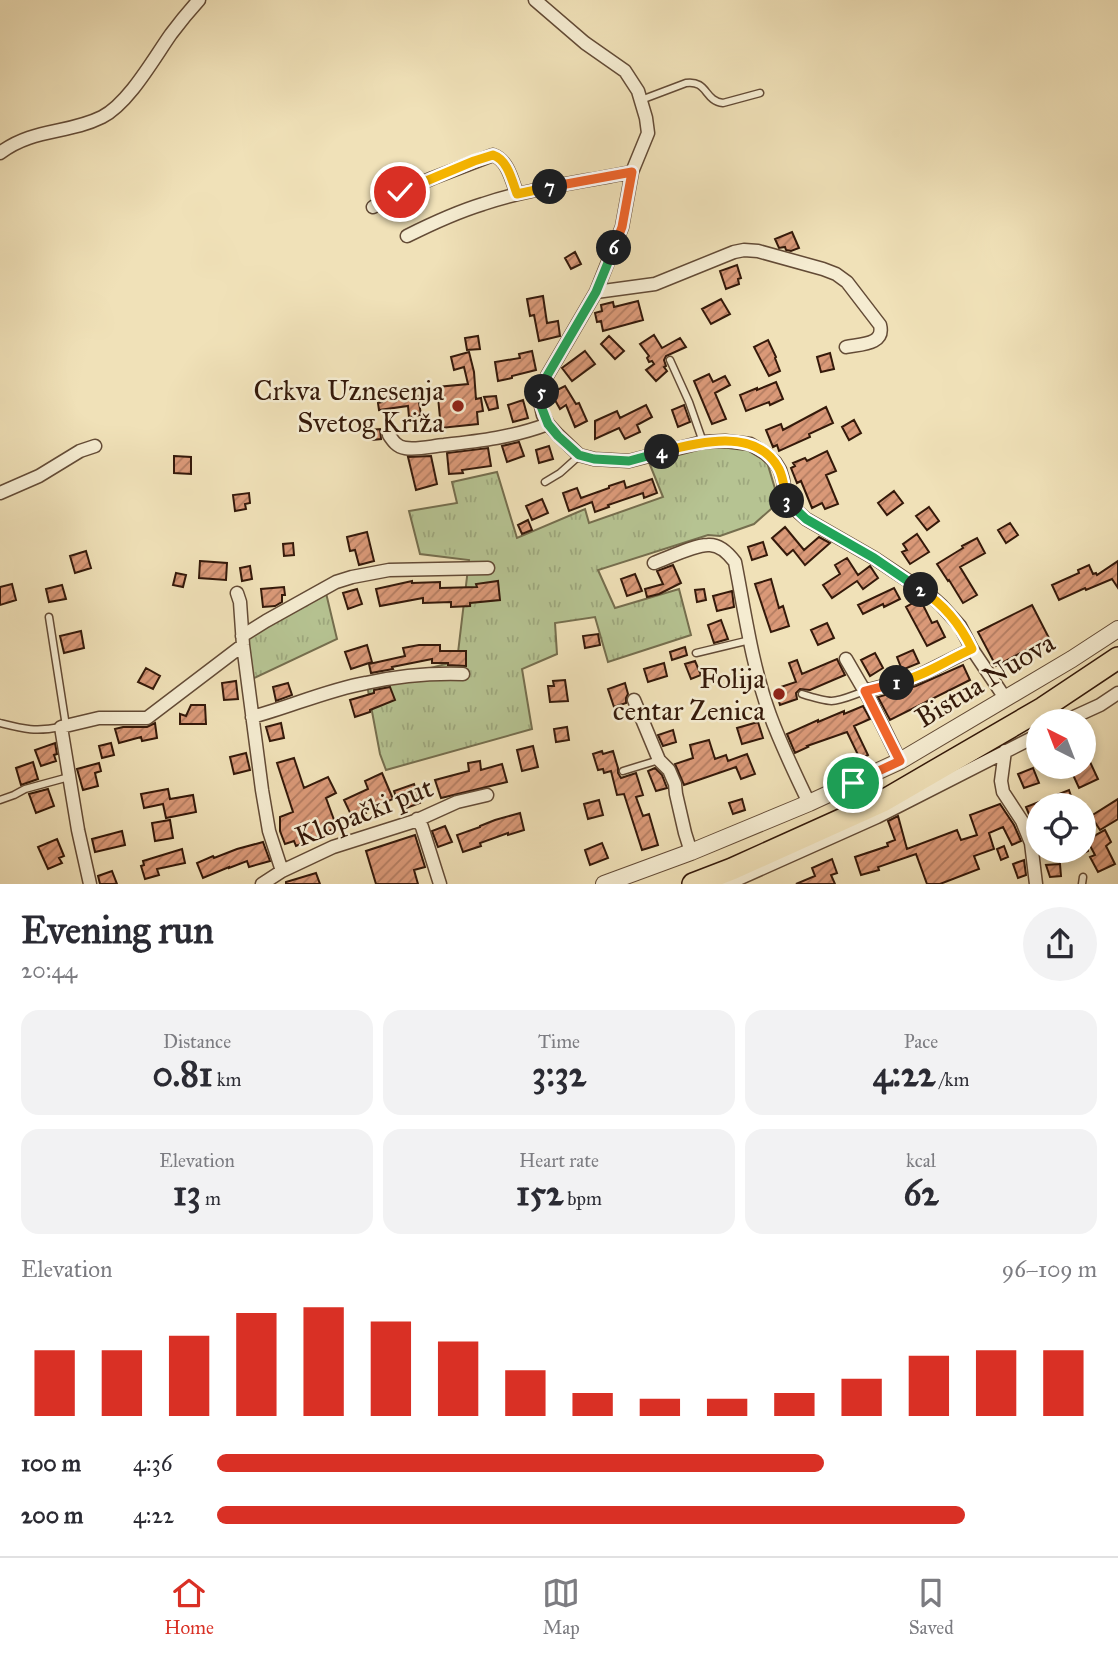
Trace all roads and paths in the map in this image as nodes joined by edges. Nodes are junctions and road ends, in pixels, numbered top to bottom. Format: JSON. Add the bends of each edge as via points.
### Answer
{"nodes":[{"id":1,"x":199,"y":0,"type":"edge"},
{"id":2,"x":535,"y":0,"type":"edge"},
{"id":3,"x":760,"y":93,"type":"dead end"},
{"id":4,"x":640,"y":100,"type":"junction"},
{"id":5,"x":0,"y":153,"type":"edge"},
{"id":6,"x":632,"y":172,"type":"junction"},
{"id":7,"x":517,"y":194,"type":"junction"},
{"id":8,"x":373,"y":207,"type":"dead end"},
{"id":9,"x":407,"y":236,"type":"dead end"},
{"id":10,"x":596,"y":292,"type":"junction"},
{"id":11,"x":846,"y":347,"type":"dead end"},
{"id":12,"x":670,"y":360,"type":"dead end"},
{"id":13,"x":548,"y":424,"type":"junction"},
{"id":14,"x":389,"y":435,"type":"dead end"},
{"id":15,"x":703,"y":442,"type":"junction"},
{"id":16,"x":95,"y":446,"type":"dead end"},
{"id":17,"x":579,"y":455,"type":"junction"},
{"id":18,"x":545,"y":482,"type":"dead end"},
{"id":19,"x":0,"y":494,"type":"edge"},
{"id":20,"x":654,"y":563,"type":"dead end"},
{"id":21,"x":488,"y":568,"type":"dead end"},
{"id":22,"x":237,"y":593,"type":"dead end"},
{"id":23,"x":49,"y":617,"type":"dead end"},
{"id":24,"x":1118,"y":629,"type":"edge"},
{"id":25,"x":243,"y":640,"type":"junction"},
{"id":26,"x":750,"y":640,"type":"junction"},
{"id":27,"x":972,"y":649,"type":"junction"},
{"id":28,"x":696,"y":653,"type":"dead end"},
{"id":29,"x":846,"y":659,"type":"dead end"},
{"id":30,"x":1118,"y":659,"type":"edge"},
{"id":31,"x":463,"y":674,"type":"dead end"},
{"id":32,"x":865,"y":691,"type":"junction"},
{"id":33,"x":1118,"y":693,"type":"edge"},
{"id":34,"x":803,"y":694,"type":"dead end"},
{"id":35,"x":1005,"y":698,"type":"junction"},
{"id":36,"x":634,"y":700,"type":"dead end"},
{"id":37,"x":1091,"y":709,"type":"edge"},
{"id":38,"x":252,"y":717,"type":"junction"},
{"id":39,"x":0,"y":723,"type":"edge"},
{"id":40,"x":63,"y":726,"type":"junction"},
{"id":41,"x":1026,"y":740,"type":"edge"},
{"id":42,"x":1004,"y":751,"type":"junction"},
{"id":43,"x":659,"y":760,"type":"junction"},
{"id":44,"x":900,"y":761,"type":"junction"},
{"id":45,"x":623,"y":771,"type":"dead end"},
{"id":46,"x":69,"y":777,"type":"junction"},
{"id":47,"x":487,"y":796,"type":"dead end"},
{"id":48,"x":0,"y":800,"type":"edge"},
{"id":49,"x":809,"y":803,"type":"junction"},
{"id":50,"x":417,"y":820,"type":"junction"},
{"id":51,"x":691,"y":852,"type":"junction"},
{"id":52,"x":282,"y":871,"type":"junction"},
{"id":53,"x":90,"y":884,"type":"edge"},
{"id":54,"x":262,"y":884,"type":"edge"},
{"id":55,"x":440,"y":884,"type":"edge"},
{"id":56,"x":604,"y":884,"type":"edge"},
{"id":57,"x":693,"y":884,"type":"edge"},
{"id":58,"x":727,"y":884,"type":"edge"},
{"id":59,"x":1036,"y":884,"type":"edge"}],
"edges":[{"from":1,"to":5,"type":"street","via":[[131,91],[106,115],[33,135]]},
{"from":2,"to":4,"type":"street","via":[[625,71]]},
{"from":3,"to":4,"type":"lane","via":[[717,103],[693,82]]},
{"from":4,"to":6,"type":"street","via":[[648,133]]},
{"from":6,"to":7,"type":"street"},
{"from":6,"to":10,"type":"street","via":[[622,227]]},
{"from":7,"to":8,"type":"street","via":[[505,164],[493,155]]},
{"from":7,"to":9,"type":"street"},
{"from":10,"to":11,"type":"street","via":[[655,284],[734,252],[758,251],[823,269],[847,282],[882,332],[872,342]]},
{"from":10,"to":13,"type":"street","via":[[547,376],[541,406]]},
{"from":12,"to":15,"type":"lane"},
{"from":13,"to":14,"type":"street","via":[[518,435],[425,447],[404,448]]},
{"from":13,"to":17,"type":"street"},
{"from":15,"to":17,"type":"street","via":[[629,461]]},
{"from":15,"to":27,"type":"street","via":[[740,442],[765,453],[780,470],[786,499],[798,513],[931,596],[956,621]]},
{"from":16,"to":19,"type":"street"},
{"from":17,"to":18,"type":"lane"},
{"from":20,"to":26,"type":"street","via":[[711,544],[729,554],[735,562]]},
{"from":21,"to":25,"type":"street","via":[[389,570],[352,577],[266,621]]},
{"from":22,"to":25,"type":"street"},
{"from":23,"to":40,"type":"lane"},
{"from":24,"to":35,"type":"street","name":"Bistua Nuova"},
{"from":25,"to":38,"type":"street"},
{"from":25,"to":40,"type":"street","via":[[147,719],[99,718]]},
{"from":26,"to":28,"type":"lane"},
{"from":26,"to":49,"type":"street","via":[[769,713]]},
{"from":27,"to":32,"type":"street","via":[[914,678]]},
{"from":27,"to":35,"type":"street"},
{"from":29,"to":32,"type":"street"},
{"from":30,"to":57,"type":"highway","via":[[883,801]]},
{"from":31,"to":38,"type":"street","via":[[366,683]]},
{"from":32,"to":34,"type":"lane","via":[[834,702]]},
{"from":32,"to":44,"type":"street"},
{"from":33,"to":37,"type":"street"},
{"from":35,"to":44,"type":"street","name":"Bistua Nuova"},
{"from":36,"to":43,"type":"street"},
{"from":38,"to":52,"type":"street","via":[[269,831]]},
{"from":39,"to":40,"type":"lane","via":[[43,730]]},
{"from":40,"to":46,"type":"street"},
{"from":41,"to":42,"type":"street"},
{"from":42,"to":58,"type":"street","via":[[877,817]]},
{"from":42,"to":59,"type":"street","via":[[1003,792],[1031,844]]},
{"from":43,"to":45,"type":"lane"},
{"from":43,"to":51,"type":"street","via":[[675,783]]},
{"from":44,"to":49,"type":"street","name":"Bistua Nuova"},
{"from":46,"to":48,"type":"lane"},
{"from":46,"to":53,"type":"street"},
{"from":47,"to":50,"type":"street","name":"Klopački put","via":[[457,802]]},
{"from":49,"to":51,"type":"street","name":"Bistua Nuova"},
{"from":50,"to":52,"type":"street","name":"Klopački put","via":[[333,847]]},
{"from":50,"to":55,"type":"street"},
{"from":51,"to":56,"type":"street","name":"Bistua Nuova"},
{"from":52,"to":54,"type":"street","name":"Klopački put"}]}
